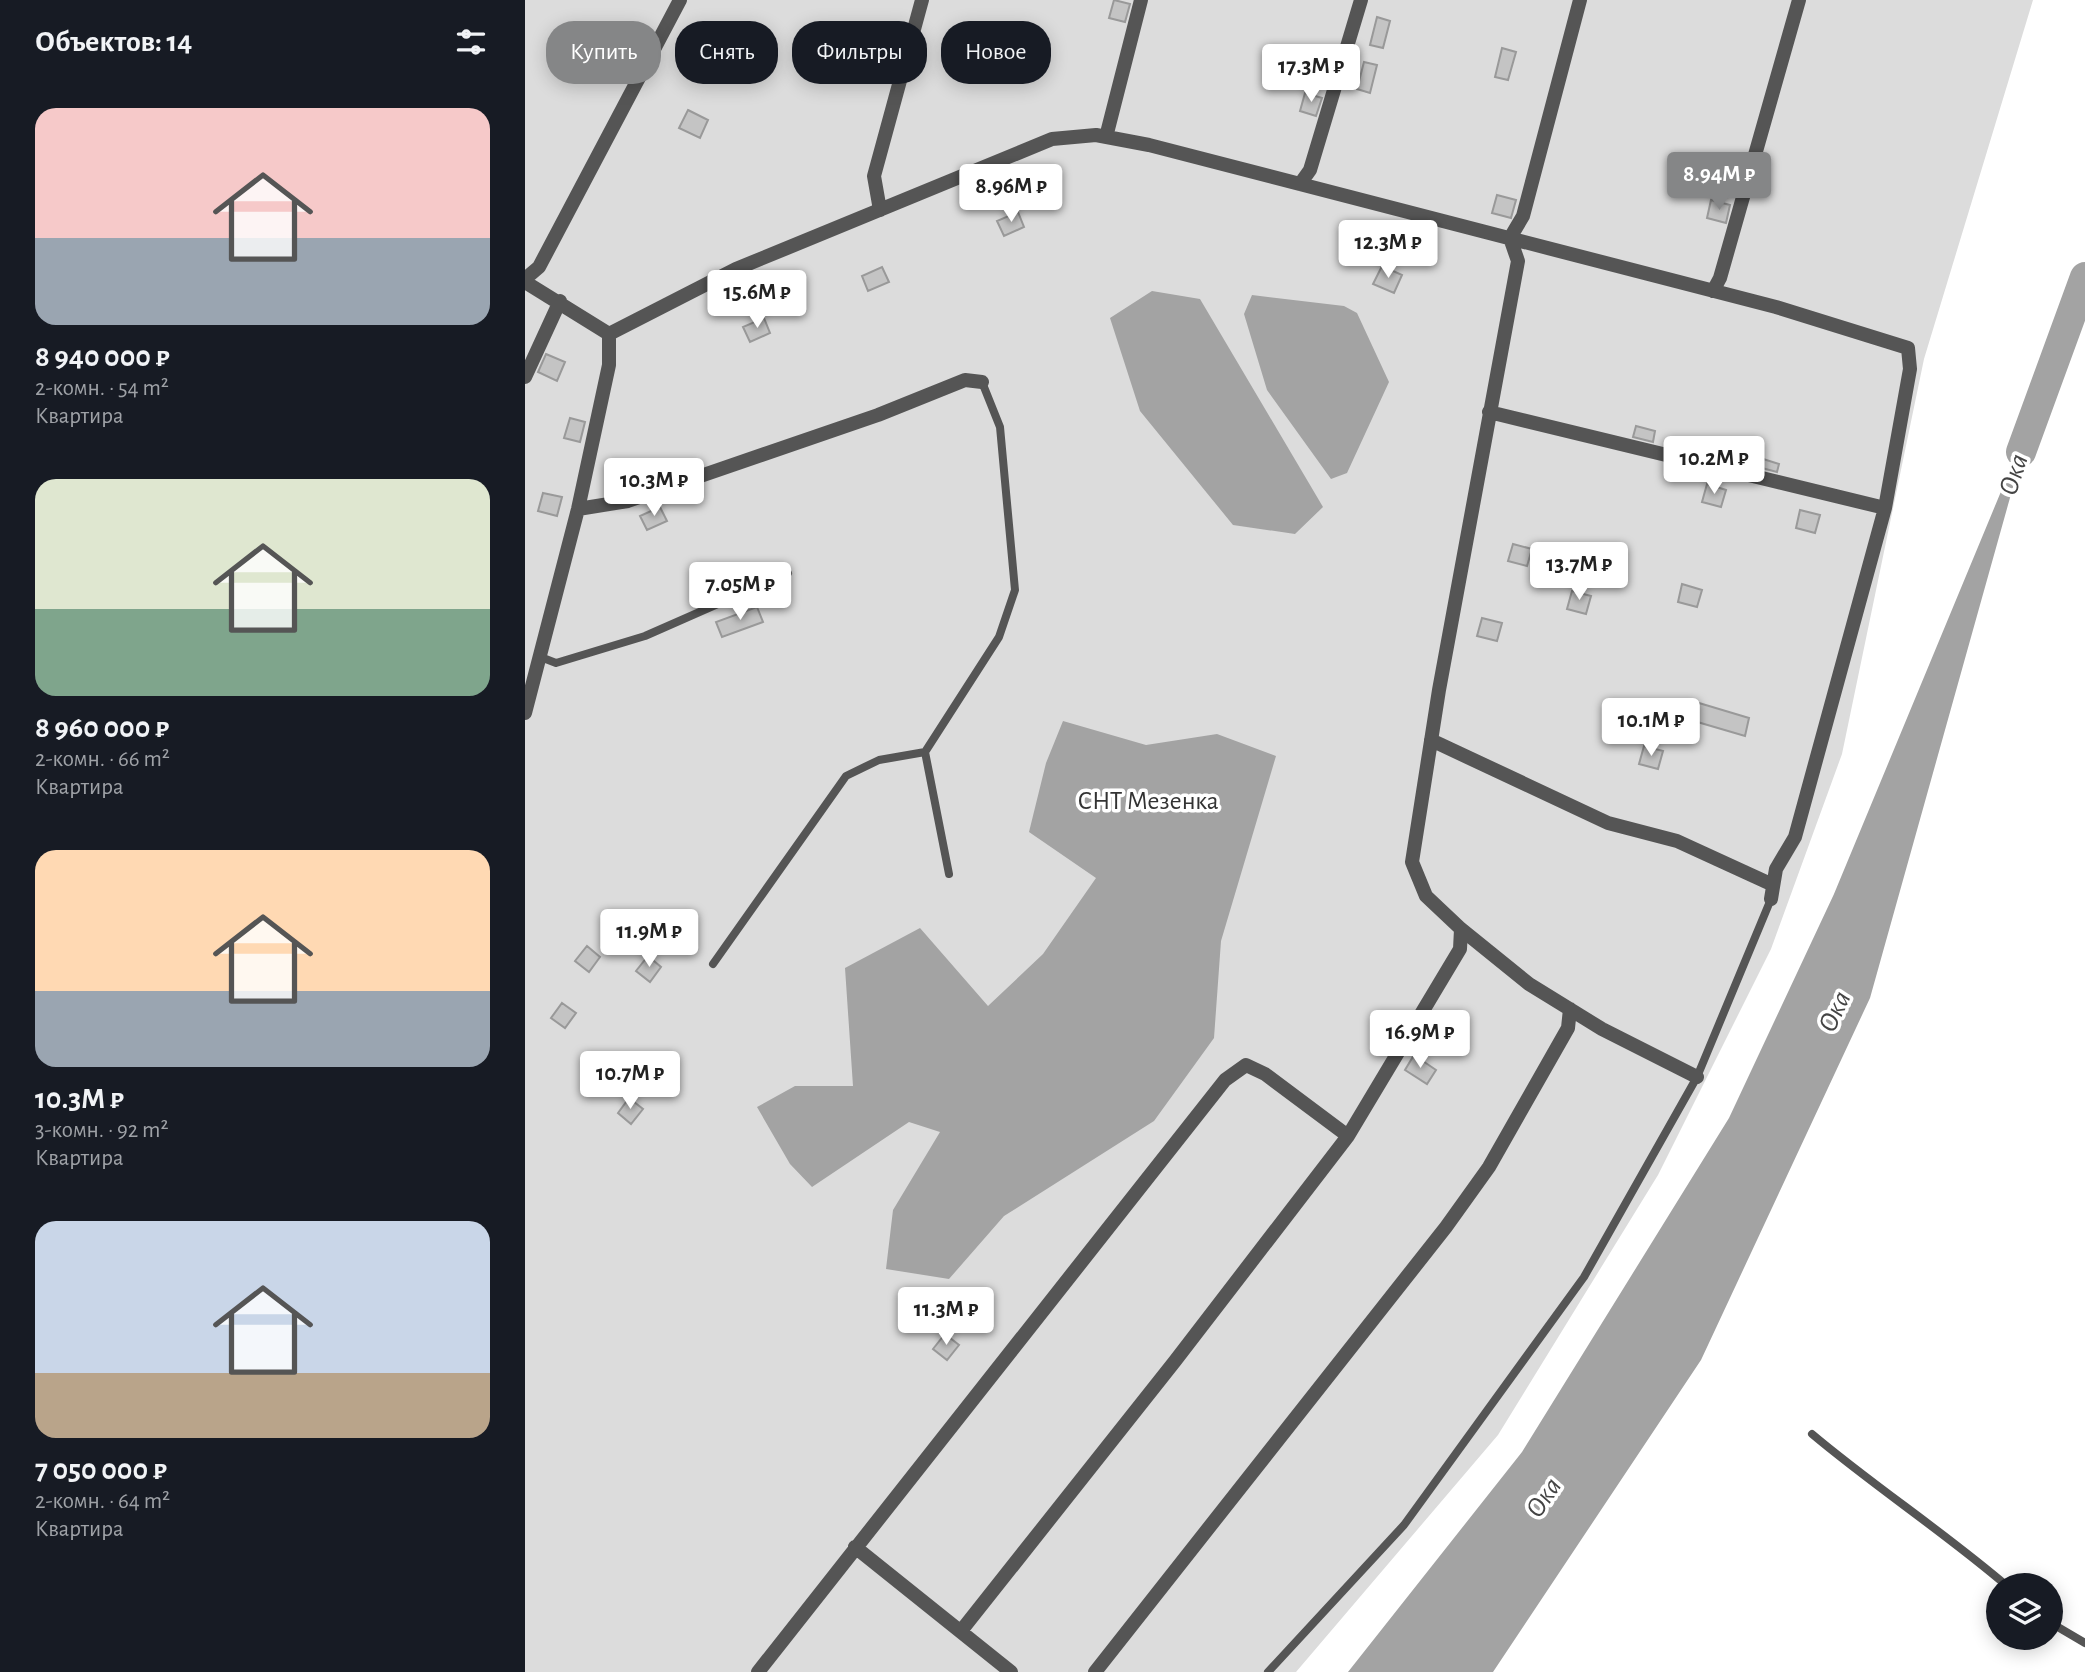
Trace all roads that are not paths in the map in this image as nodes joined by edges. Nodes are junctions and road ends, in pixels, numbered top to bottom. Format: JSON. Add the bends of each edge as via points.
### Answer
{"nodes":[{"id":1,"x":680,"y":0,"type":"edge"},
{"id":2,"x":922,"y":0,"type":"edge"},
{"id":3,"x":1141,"y":0,"type":"edge"},
{"id":4,"x":1361,"y":0,"type":"edge"},
{"id":5,"x":1580,"y":0,"type":"edge"},
{"id":6,"x":1799,"y":0,"type":"edge"},
{"id":7,"x":1106,"y":137,"type":"junction"},
{"id":8,"x":1300,"y":184,"type":"junction"},
{"id":9,"x":880,"y":210,"type":"junction"},
{"id":10,"x":1510,"y":239,"type":"junction"},
{"id":11,"x":525,"y":281,"type":"edge"},
{"id":12,"x":1713,"y":290,"type":"junction"},
{"id":13,"x":560,"y":301,"type":"junction"},
{"id":14,"x":609,"y":334,"type":"junction"},
{"id":15,"x":525,"y":377,"type":"edge"},
{"id":16,"x":982,"y":382,"type":"joint"},
{"id":17,"x":1489,"y":412,"type":"junction"},
{"id":18,"x":1885,"y":508,"type":"junction"},
{"id":19,"x":578,"y":509,"type":"junction"},
{"id":20,"x":788,"y":573,"type":"dead end"},
{"id":21,"x":538,"y":656,"type":"junction"},
{"id":22,"x":525,"y":713,"type":"edge"},
{"id":23,"x":1431,"y":740,"type":"junction"},
{"id":24,"x":925,"y":752,"type":"junction"},
{"id":25,"x":949,"y":874,"type":"dead end"},
{"id":26,"x":1772,"y":892,"type":"junction"},
{"id":27,"x":1461,"y":929,"type":"junction"},
{"id":28,"x":713,"y":964,"type":"dead end"},
{"id":29,"x":1570,"y":1009,"type":"junction"},
{"id":30,"x":1697,"y":1077,"type":"junction"},
{"id":31,"x":1349,"y":1136,"type":"junction"},
{"id":32,"x":1812,"y":1434,"type":"dead end"},
{"id":33,"x":855,"y":1547,"type":"junction"},
{"id":34,"x":1991,"y":1573,"type":"edge"},
{"id":35,"x":2063,"y":1630,"type":"edge"},
{"id":36,"x":961,"y":1631,"type":"junction"},
{"id":37,"x":2085,"y":1643,"type":"edge"},
{"id":38,"x":758,"y":1672,"type":"edge"},
{"id":39,"x":1011,"y":1672,"type":"edge"},
{"id":40,"x":1095,"y":1672,"type":"edge"},
{"id":41,"x":1268,"y":1672,"type":"edge"}],
"edges":[{"from":1,"to":11,"type":"street","via":[[546,256]]},
{"from":2,"to":9,"type":"street","via":[[874,176]]},
{"from":3,"to":7,"type":"street"},
{"from":4,"to":8,"type":"street","via":[[1310,170]]},
{"from":5,"to":10,"type":"street","via":[[1524,216]]},
{"from":6,"to":12,"type":"street"},
{"from":7,"to":8,"type":"street"},
{"from":7,"to":9,"type":"street","via":[[1052,139]]},
{"from":8,"to":10,"type":"street"},
{"from":9,"to":14,"type":"street","via":[[736,269]]},
{"from":10,"to":12,"type":"street"},
{"from":10,"to":17,"type":"street","via":[[1518,261]]},
{"from":11,"to":13,"type":"street"},
{"from":12,"to":18,"type":"street","via":[[1908,348],[1910,369]]},
{"from":13,"to":14,"type":"street"},
{"from":13,"to":15,"type":"street"},
{"from":14,"to":19,"type":"street","via":[[609,365]]},
{"from":16,"to":19,"type":"street","via":[[965,380],[878,415],[628,501]]},
{"from":16,"to":24,"type":"lane","via":[[1000,427],[1014,590],[999,637]]},
{"from":17,"to":18,"type":"street"},
{"from":17,"to":23,"type":"street"},
{"from":18,"to":26,"type":"street","via":[[1795,837],[1776,869]]},
{"from":19,"to":21,"type":"street"},
{"from":20,"to":21,"type":"lane","via":[[645,636],[556,663]]},
{"from":21,"to":22,"type":"street"},
{"from":23,"to":26,"type":"street","via":[[1608,823],[1677,841]]},
{"from":23,"to":27,"type":"street","via":[[1412,862],[1426,896]]},
{"from":24,"to":25,"type":"lane"},
{"from":24,"to":28,"type":"lane","via":[[879,760],[846,776]]},
{"from":26,"to":30,"type":"lane"},
{"from":27,"to":29,"type":"street","via":[[1529,984]]},
{"from":27,"to":31,"type":"street","via":[[1460,949]]},
{"from":29,"to":30,"type":"street"},
{"from":29,"to":40,"type":"street","via":[[1568,1028],[1489,1167],[1267,1458]]},
{"from":30,"to":41,"type":"lane","via":[[1576,1289],[1404,1525]]},
{"from":31,"to":33,"type":"street","via":[[1246,1065],[1225,1080]]},
{"from":31,"to":36,"type":"street"},
{"from":32,"to":34,"type":"lane"},
{"from":33,"to":36,"type":"street"},
{"from":33,"to":38,"type":"street"},
{"from":35,"to":37,"type":"lane"},
{"from":36,"to":39,"type":"street"}]}
